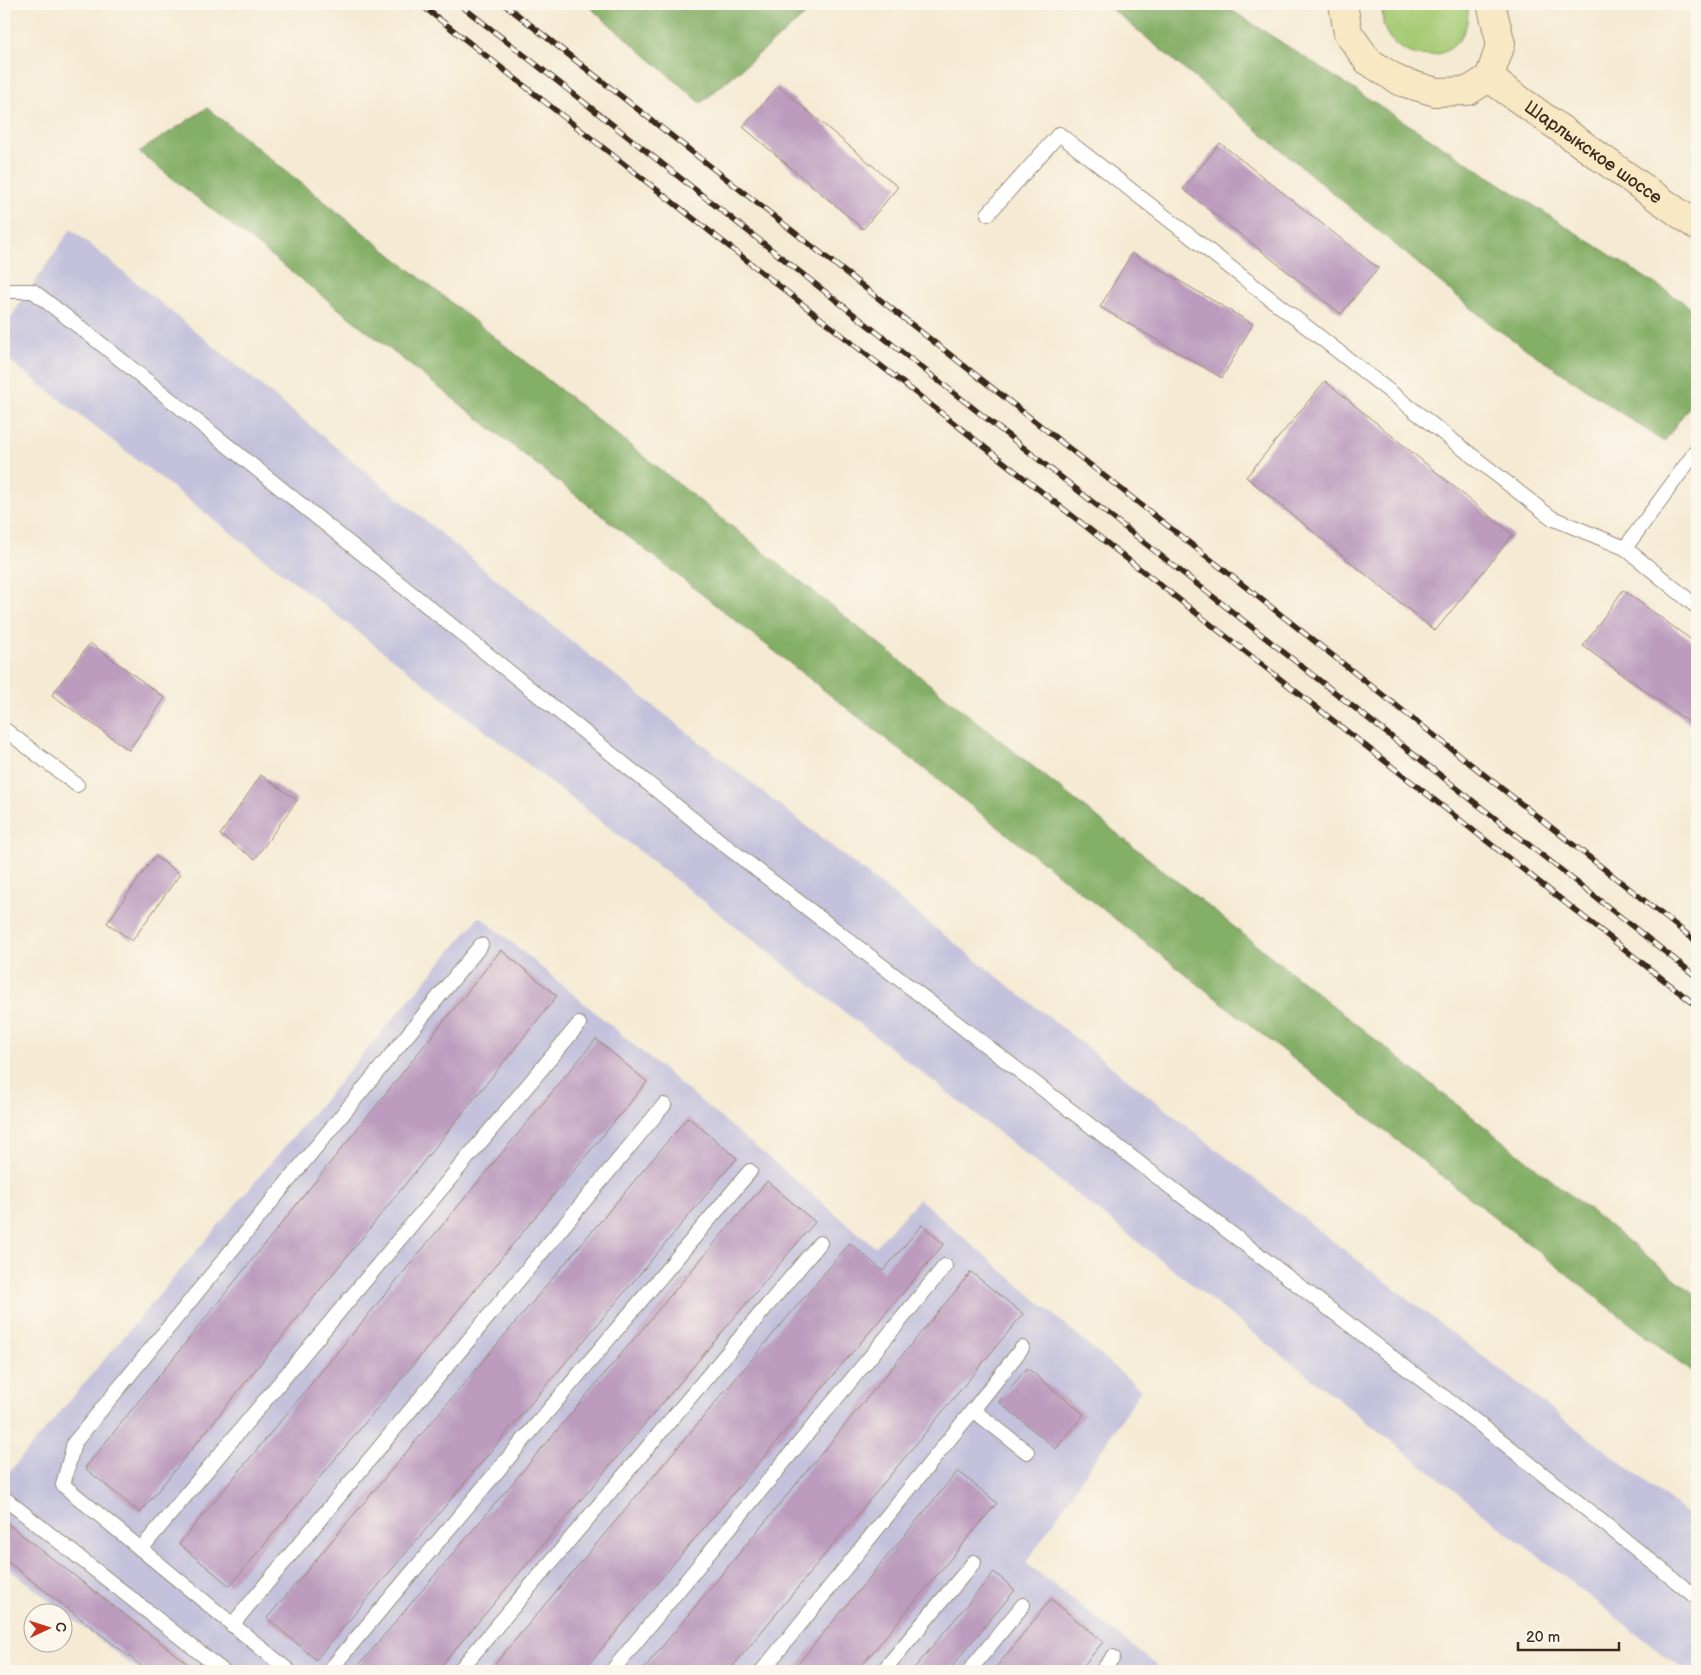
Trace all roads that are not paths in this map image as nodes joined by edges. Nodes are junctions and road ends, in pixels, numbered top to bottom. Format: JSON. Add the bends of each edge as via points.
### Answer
{"nodes":[{"id":1,"x":1343,"y":4,"type":"edge"},
{"id":2,"x":1490,"y":4,"type":"edge"},
{"id":3,"x":1489,"y":78,"type":"junction"},
{"id":4,"x":988,"y":214,"type":"dead end"},
{"id":5,"x":1697,"y":226,"type":"edge"},
{"id":6,"x":4,"y":291,"type":"edge"},
{"id":7,"x":1697,"y":450,"type":"edge"},
{"id":8,"x":1625,"y":548,"type":"junction"},
{"id":9,"x":1697,"y":607,"type":"edge"},
{"id":10,"x":4,"y":729,"type":"edge"},
{"id":11,"x":77,"y":785,"type":"dead end"},
{"id":12,"x":481,"y":945,"type":"dead end"},
{"id":13,"x":579,"y":1024,"type":"dead end"},
{"id":14,"x":664,"y":1105,"type":"dead end"},
{"id":15,"x":750,"y":1171,"type":"dead end"},
{"id":16,"x":820,"y":1243,"type":"dead end"},
{"id":17,"x":945,"y":1266,"type":"dead end"},
{"id":18,"x":1022,"y":1348,"type":"dead end"},
{"id":19,"x":973,"y":1410,"type":"junction"},
{"id":20,"x":1027,"y":1452,"type":"dead end"},
{"id":21,"x":4,"y":1498,"type":"edge"},
{"id":22,"x":141,"y":1550,"type":"junction"},
{"id":23,"x":974,"y":1562,"type":"dead end"},
{"id":24,"x":1697,"y":1598,"type":"edge"},
{"id":25,"x":1023,"y":1605,"type":"dead end"},
{"id":26,"x":232,"y":1625,"type":"junction"},
{"id":27,"x":1113,"y":1657,"type":"dead end"},
{"id":28,"x":223,"y":1671,"type":"edge"},
{"id":29,"x":288,"y":1671,"type":"edge"},
{"id":30,"x":329,"y":1671,"type":"edge"},
{"id":31,"x":459,"y":1671,"type":"edge"},
{"id":32,"x":612,"y":1671,"type":"edge"},
{"id":33,"x":762,"y":1671,"type":"edge"},
{"id":34,"x":884,"y":1671,"type":"edge"},
{"id":35,"x":969,"y":1671,"type":"edge"},
{"id":36,"x":1102,"y":1671,"type":"edge"}],
"edges":[{"from":1,"to":3,"type":"street","via":[[1348,33],[1368,61],[1400,81],[1436,92],[1468,91]]},
{"from":2,"to":3,"type":"street","via":[[1501,44]]},
{"from":3,"to":5,"type":"street","name":"Шарлыкское шоссе"},
{"from":4,"to":8,"type":"lane","via":[[1059,134],[1552,518]]},
{"from":6,"to":24,"type":"lane","via":[[32,291],[100,343],[726,846],[1480,1425]]},
{"from":7,"to":8,"type":"lane"},
{"from":8,"to":9,"type":"lane"},
{"from":10,"to":11,"type":"lane"},
{"from":12,"to":22,"type":"lane","via":[[74,1443],[63,1485]]},
{"from":13,"to":22,"type":"lane"},
{"from":14,"to":26,"type":"lane"},
{"from":15,"to":30,"type":"lane"},
{"from":16,"to":31,"type":"lane"},
{"from":17,"to":32,"type":"lane"},
{"from":18,"to":19,"type":"lane"},
{"from":19,"to":20,"type":"lane"},
{"from":19,"to":33,"type":"lane"},
{"from":21,"to":28,"type":"lane"},
{"from":22,"to":26,"type":"lane"},
{"from":23,"to":34,"type":"lane"},
{"from":25,"to":35,"type":"lane"},
{"from":26,"to":29,"type":"lane"},
{"from":27,"to":36,"type":"lane"}]}
